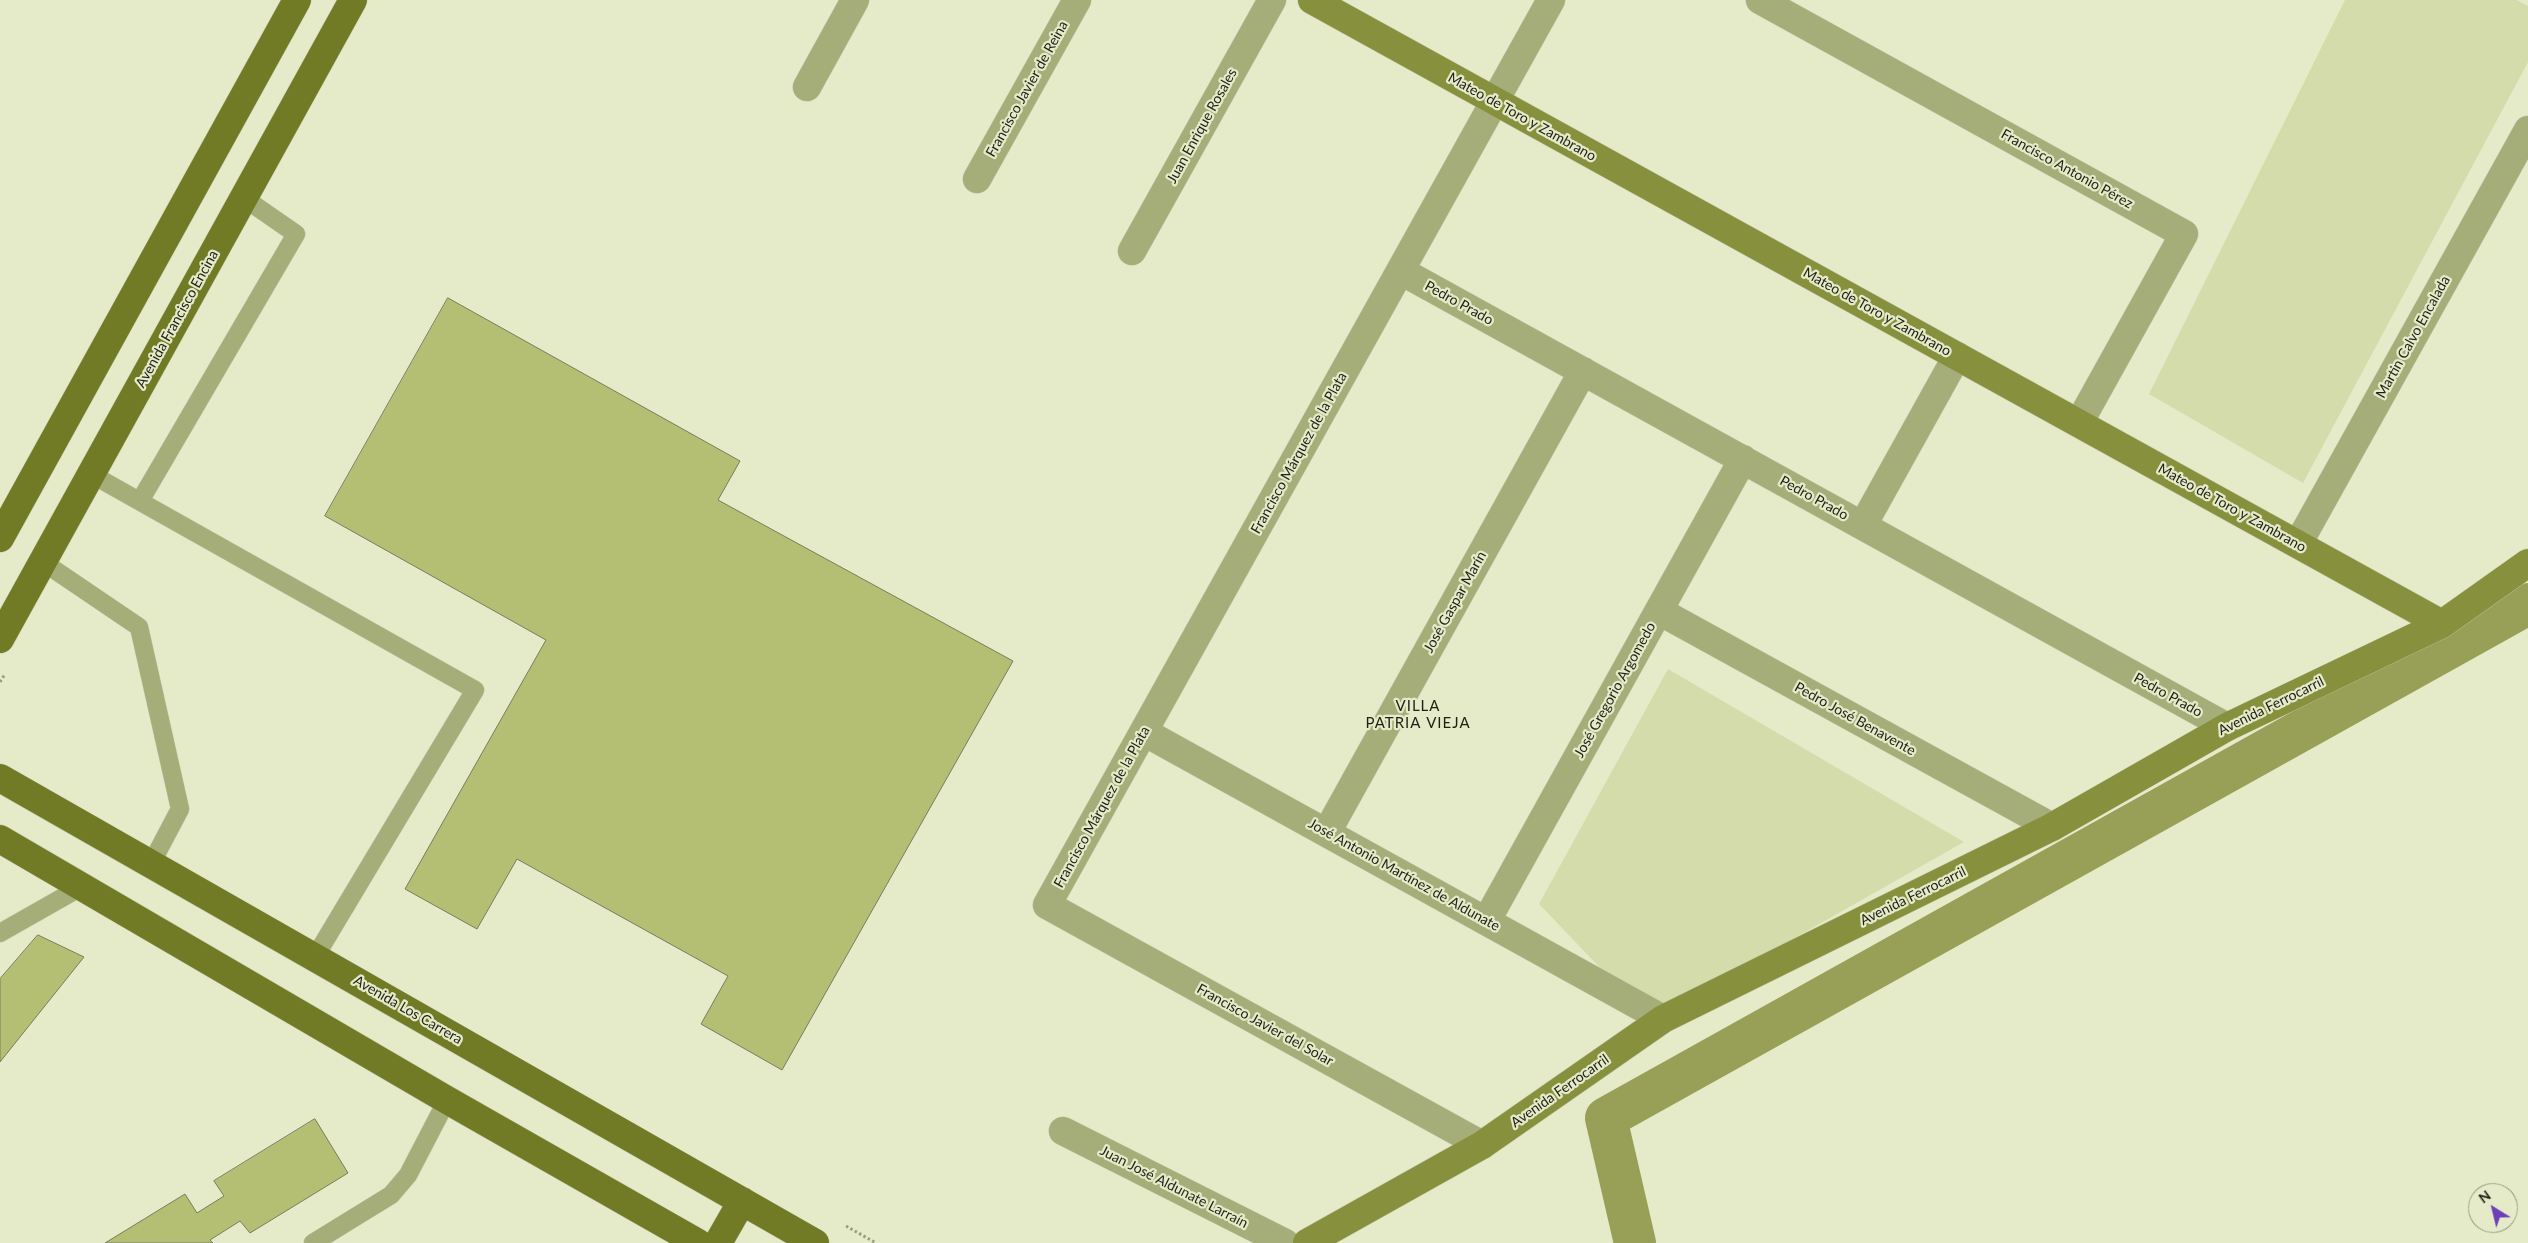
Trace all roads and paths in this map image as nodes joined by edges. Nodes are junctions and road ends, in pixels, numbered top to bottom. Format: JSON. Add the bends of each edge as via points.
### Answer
{"nodes":[{"id":1,"x":297,"y":0,"type":"edge"},
{"id":2,"x":353,"y":0,"type":"edge"},
{"id":3,"x":855,"y":0,"type":"edge"},
{"id":4,"x":1077,"y":0,"type":"edge"},
{"id":5,"x":1272,"y":0,"type":"edge"},
{"id":6,"x":1312,"y":0,"type":"edge"},
{"id":7,"x":1551,"y":0,"type":"edge"},
{"id":8,"x":1760,"y":0,"type":"edge"},
{"id":9,"x":807,"y":87,"type":"dead end"},
{"id":10,"x":1495,"y":101,"type":"junction"},
{"id":11,"x":2528,"y":130,"type":"edge"},
{"id":12,"x":977,"y":179,"type":"dead end"},
{"id":13,"x":244,"y":198,"type":"junction"},
{"id":14,"x":1132,"y":251,"type":"dead end"},
{"id":15,"x":1401,"y":271,"type":"junction"},
{"id":16,"x":1957,"y":356,"type":"junction"},
{"id":17,"x":1583,"y":371,"type":"junction"},
{"id":18,"x":2079,"y":423,"type":"junction"},
{"id":19,"x":1743,"y":460,"type":"junction"},
{"id":20,"x":91,"y":474,"type":"junction"},
{"id":21,"x":140,"y":501,"type":"junction"},
{"id":22,"x":1863,"y":526,"type":"junction"},
{"id":23,"x":0,"y":538,"type":"edge"},
{"id":24,"x":2298,"y":544,"type":"junction"},
{"id":25,"x":43,"y":562,"type":"junction"},
{"id":26,"x":2528,"y":563,"type":"edge"},
{"id":27,"x":1659,"y":611,"type":"junction"},
{"id":28,"x":2442,"y":624,"type":"junction"},
{"id":29,"x":0,"y":639,"type":"edge"},
{"id":30,"x":2227,"y":727,"type":"junction"},
{"id":31,"x":1144,"y":732,"type":"junction"},
{"id":32,"x":0,"y":778,"type":"edge"},
{"id":33,"x":2052,"y":827,"type":"junction"},
{"id":34,"x":1326,"y":832,"type":"junction"},
{"id":35,"x":0,"y":839,"type":"edge"},
{"id":36,"x":151,"y":864,"type":"junction"},
{"id":37,"x":81,"y":887,"type":"junction"},
{"id":38,"x":1047,"y":905,"type":"joint"},
{"id":39,"x":1487,"y":920,"type":"junction"},
{"id":40,"x":0,"y":933,"type":"edge"},
{"id":41,"x":315,"y":958,"type":"junction"},
{"id":42,"x":1664,"y":1019,"type":"junction"},
{"id":43,"x":447,"y":1100,"type":"junction"},
{"id":44,"x":1063,"y":1131,"type":"dead end"},
{"id":45,"x":1482,"y":1145,"type":"junction"},
{"id":46,"x":742,"y":1201,"type":"junction"},
{"id":47,"x":313,"y":1243,"type":"edge"},
{"id":48,"x":698,"y":1243,"type":"edge"},
{"id":49,"x":718,"y":1243,"type":"edge"},
{"id":50,"x":815,"y":1243,"type":"edge"},
{"id":51,"x":1286,"y":1243,"type":"edge"},
{"id":52,"x":1307,"y":1243,"type":"edge"}],
"edges":[{"from":1,"to":23,"type":"main road"},
{"from":2,"to":13,"type":"main road","name":"Avenida Francisco Encina"},
{"from":3,"to":9,"type":"street"},
{"from":4,"to":12,"type":"street","name":"Francisco Javier de Reina"},
{"from":5,"to":14,"type":"street","name":"Juan Enrique Rosales"},
{"from":6,"to":10,"type":"street","name":"Mateo de Toro y Zambrano"},
{"from":7,"to":10,"type":"street","name":"Francisco Márquez de la Plata"},
{"from":8,"to":18,"type":"street","name":"Francisco Antonio Pérez","via":[[2184,234]]},
{"from":10,"to":15,"type":"street","name":"Francisco Márquez de la Plata"},
{"from":10,"to":16,"type":"street","name":"Mateo de Toro y Zambrano"},
{"from":11,"to":24,"type":"street","name":"Martin Calvo Encalada"},
{"from":13,"to":20,"type":"main road","name":"Avenida Francisco Encina"},
{"from":13,"to":21,"type":"lane","via":[[296,234]]},
{"from":15,"to":17,"type":"street","name":"Pedro Prado"},
{"from":15,"to":31,"type":"street","name":"Francisco Márquez de la Plata"},
{"from":16,"to":18,"type":"street","name":"Mateo de Toro y Zambrano"},
{"from":16,"to":22,"type":"street"},
{"from":17,"to":19,"type":"street","name":"Pedro Prado"},
{"from":17,"to":34,"type":"street","name":"José Gaspar Marín"},
{"from":18,"to":24,"type":"street","name":"Mateo de Toro y Zambrano"},
{"from":19,"to":22,"type":"street","name":"Pedro Prado"},
{"from":19,"to":27,"type":"street","name":"José Gregorio Argomedo"},
{"from":20,"to":21,"type":"lane"},
{"from":20,"to":25,"type":"main road","name":"Avenida Francisco Encina"},
{"from":21,"to":41,"type":"lane","via":[[475,690]]},
{"from":22,"to":30,"type":"street","name":"Pedro Prado"},
{"from":24,"to":28,"type":"street","name":"Mateo de Toro y Zambrano"},
{"from":25,"to":29,"type":"main road","name":"Avenida Francisco Encina"},
{"from":25,"to":36,"type":"lane","via":[[139,627],[180,809]]},
{"from":26,"to":28,"type":"street","name":"Avenida Ferrocarril"},
{"from":27,"to":33,"type":"street","name":"Pedro José Benavente"},
{"from":27,"to":39,"type":"street","name":"José Gregorio Argomedo"},
{"from":28,"to":30,"type":"street","name":"Avenida Ferrocarril"},
{"from":30,"to":33,"type":"street","name":"Avenida Ferrocarril"},
{"from":31,"to":34,"type":"street","name":"José Antonio Martínez de Aldunate"},
{"from":31,"to":38,"type":"street","name":"Francisco Márquez de la Plata"},
{"from":32,"to":36,"type":"main road","name":"Avenida Los Carrera"},
{"from":33,"to":42,"type":"street","name":"Avenida Ferrocarril"},
{"from":34,"to":39,"type":"street","name":"José Antonio Martínez de Aldunate"},
{"from":35,"to":37,"type":"main road"},
{"from":36,"to":41,"type":"main road","name":"Avenida Los Carrera"},
{"from":37,"to":40,"type":"lane"},
{"from":37,"to":43,"type":"main road"},
{"from":38,"to":45,"type":"street","name":"Francisco Javier del Solar"},
{"from":39,"to":42,"type":"street","name":"José Antonio Martínez de Aldunate"},
{"from":41,"to":46,"type":"main road","name":"Avenida Los Carrera"},
{"from":42,"to":45,"type":"street","name":"Avenida Ferrocarril"},
{"from":43,"to":47,"type":"lane","via":[[408,1175],[391,1195]]},
{"from":43,"to":48,"type":"main road"},
{"from":44,"to":51,"type":"street","name":"Juan José Aldunate Larraín"},
{"from":45,"to":52,"type":"street","name":"Avenida Ferrocarril"},
{"from":46,"to":49,"type":"main road"},
{"from":46,"to":50,"type":"main road","name":"Avenida Los Carrera"}]}
